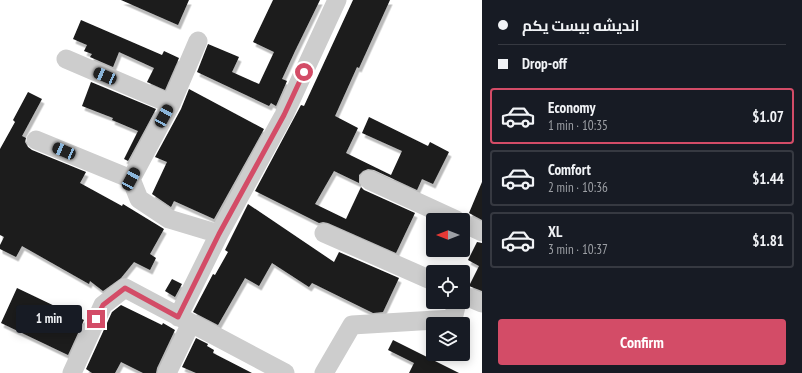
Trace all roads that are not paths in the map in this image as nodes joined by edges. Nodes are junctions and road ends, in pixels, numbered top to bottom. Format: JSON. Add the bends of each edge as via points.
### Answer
{"nodes":[{"id":1,"x":337,"y":0,"type":"edge"},
{"id":2,"x":198,"y":41,"type":"dead end"},
{"id":3,"x":66,"y":59,"type":"dead end"},
{"id":4,"x":170,"y":104,"type":"junction"},
{"id":5,"x":36,"y":140,"type":"dead end"},
{"id":6,"x":131,"y":179,"type":"junction"},
{"id":7,"x":369,"y":180,"type":"dead end"},
{"id":8,"x":441,"y":213,"type":"edge"},
{"id":9,"x":470,"y":226,"type":"edge"},
{"id":10,"x":482,"y":232,"type":"edge"},
{"id":11,"x":324,"y":233,"type":"dead end"},
{"id":12,"x":219,"y":234,"type":"junction"},
{"id":13,"x":426,"y":278,"type":"edge"},
{"id":14,"x":470,"y":298,"type":"edge"},
{"id":15,"x":482,"y":303,"type":"edge"},
{"id":16,"x":455,"y":309,"type":"edge"},
{"id":17,"x":185,"y":320,"type":"junction"},
{"id":18,"x":72,"y":373,"type":"edge"},
{"id":19,"x":167,"y":373,"type":"edge"},
{"id":20,"x":285,"y":373,"type":"edge"},
{"id":21,"x":324,"y":373,"type":"edge"}],
"edges":[{"from":1,"to":12,"type":"street","via":[[284,115]]},
{"from":2,"to":4,"type":"street"},
{"from":3,"to":4,"type":"street"},
{"from":4,"to":6,"type":"street"},
{"from":5,"to":6,"type":"street"},
{"from":6,"to":12,"type":"street","via":[[139,198],[169,219]]},
{"from":7,"to":8,"type":"street"},
{"from":9,"to":10,"type":"street"},
{"from":11,"to":13,"type":"street"},
{"from":12,"to":17,"type":"street"},
{"from":14,"to":15,"type":"street"},
{"from":16,"to":21,"type":"street","via":[[453,319],[352,325]]},
{"from":17,"to":18,"type":"street","via":[[125,288],[103,305]]},
{"from":17,"to":19,"type":"street"},
{"from":17,"to":20,"type":"street"}]}
